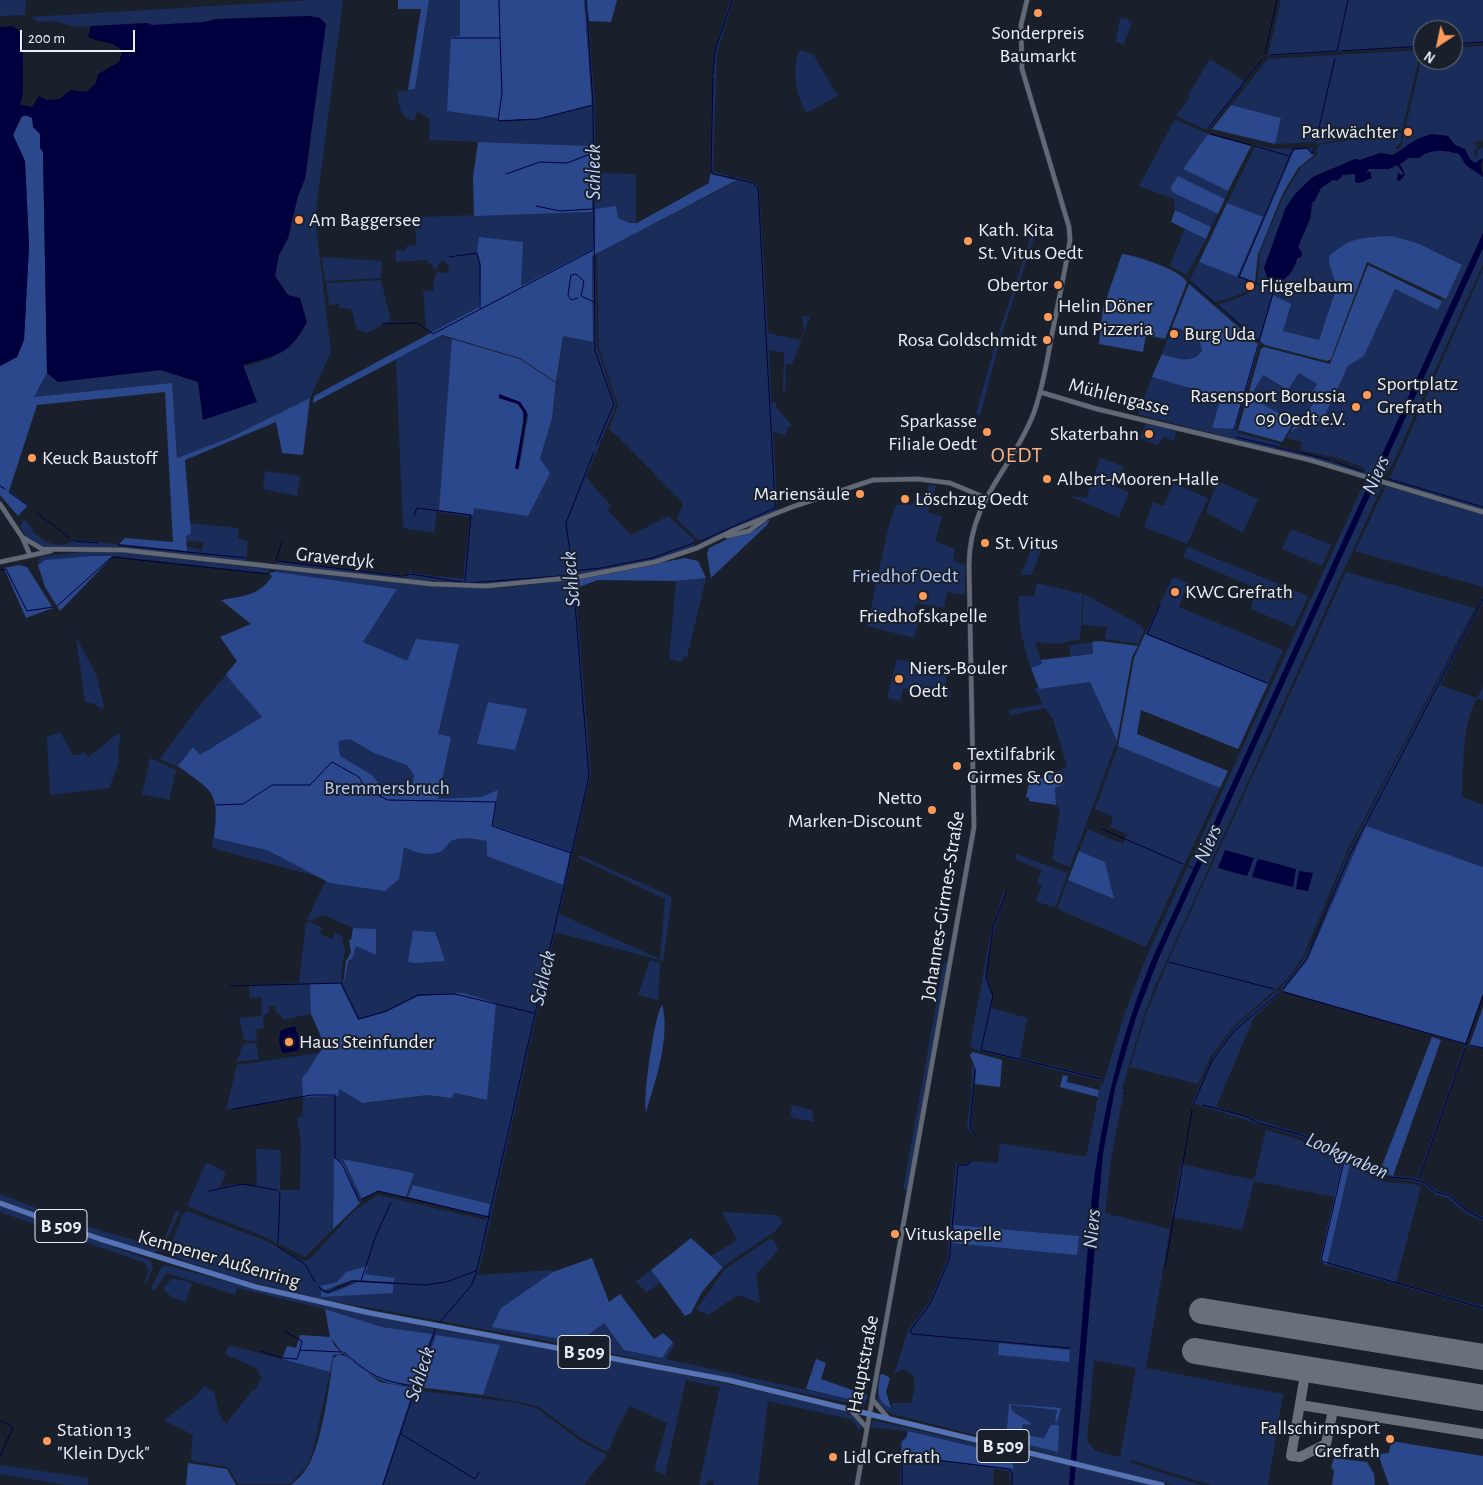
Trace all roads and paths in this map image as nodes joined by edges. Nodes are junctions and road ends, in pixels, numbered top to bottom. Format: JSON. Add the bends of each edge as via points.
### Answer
{"nodes":[{"id":1,"x":1027,"y":0,"type":"edge"},
{"id":2,"x":1040,"y":392,"type":"junction"},
{"id":3,"x":986,"y":498,"type":"junction"},
{"id":4,"x":0,"y":504,"type":"edge"},
{"id":5,"x":1483,"y":512,"type":"edge"},
{"id":6,"x":22,"y":537,"type":"junction"},
{"id":7,"x":58,"y":550,"type":"junction"},
{"id":8,"x":30,"y":555,"type":"junction"},
{"id":9,"x":0,"y":562,"type":"edge"},
{"id":10,"x":0,"y":1202,"type":"edge"},
{"id":11,"x":899,"y":1248,"type":"joint"},
{"id":12,"x":872,"y":1399,"type":"junction"},
{"id":13,"x":850,"y":1408,"type":"junction"},
{"id":14,"x":869,"y":1414,"type":"junction"},
{"id":15,"x":888,"y":1418,"type":"junction"},
{"id":16,"x":866,"y":1427,"type":"junction"},
{"id":17,"x":857,"y":1485,"type":"edge"},
{"id":18,"x":1162,"y":1485,"type":"edge"}],
"edges":[{"from":1,"to":2,"type":"main road","name":"Johannes-Girmes-Straße","via":[[1021,25],[1021,55],[1026,84],[1070,233]]},
{"from":2,"to":3,"type":"main road","name":"Johannes-Girmes-Straße","via":[[1023,441]]},
{"from":2,"to":5,"type":"main road","name":"Mühlengasse","via":[[1097,409],[1310,460]]},
{"from":3,"to":7,"type":"main road","name":"Graverdyk","via":[[950,483],[918,479],[873,480],[767,518],[749,532],[723,537],[655,562],[578,577],[495,586],[456,586],[98,549]]},
{"from":3,"to":11,"type":"main road","name":"Johannes-Girmes-Straße","via":[[972,531],[969,566],[974,826]]},
{"from":4,"to":6,"type":"main road"},
{"from":6,"to":7,"type":"main road","via":[[34,546]]},
{"from":6,"to":8,"type":"main road"},
{"from":7,"to":8,"type":"main road"},
{"from":8,"to":9,"type":"main road"},
{"from":10,"to":13,"type":"main road","name":"Kempener Außenring","number":"B 509","via":[[100,1239],[256,1287],[438,1326],[646,1363]]},
{"from":11,"to":12,"type":"main road","name":"Hauptstraße"},
{"from":12,"to":14,"type":"main road","name":"Hauptstraße"},
{"from":12,"to":15,"type":"main road"},
{"from":13,"to":14,"type":"main road","number":"B 509"},
{"from":13,"to":16,"type":"main road"},
{"from":14,"to":15,"type":"main road","number":"B 509"},
{"from":14,"to":16,"type":"main road","name":"Hauptstraße"},
{"from":15,"to":18,"type":"main road","number":"B 509"},
{"from":16,"to":17,"type":"main road","name":"Hauptstraße"}]}
